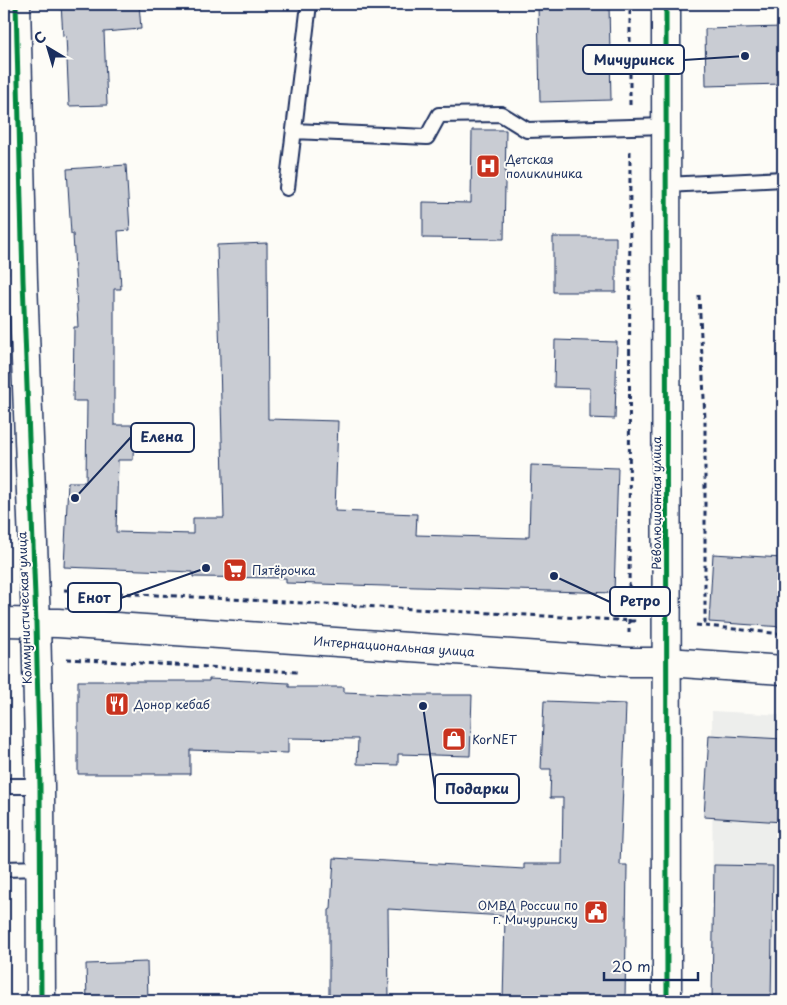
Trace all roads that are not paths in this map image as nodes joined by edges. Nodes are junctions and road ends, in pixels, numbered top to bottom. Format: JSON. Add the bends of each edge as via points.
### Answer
{"nodes":[{"id":1,"x":16,"y":4,"type":"edge"},
{"id":2,"x":310,"y":4,"type":"edge"},
{"id":3,"x":666,"y":4,"type":"edge"},
{"id":4,"x":666,"y":126,"type":"junction"},
{"id":5,"x":294,"y":131,"type":"junction"},
{"id":6,"x":783,"y":179,"type":"edge"},
{"id":7,"x":666,"y":185,"type":"junction"},
{"id":8,"x":287,"y":188,"type":"dead end"},
{"id":9,"x":13,"y":281,"type":"edge"},
{"id":10,"x":4,"y":622,"type":"edge"},
{"id":11,"x":36,"y":623,"type":"junction"},
{"id":12,"x":667,"y":662,"type":"junction"},
{"id":13,"x":783,"y":670,"type":"edge"},
{"id":14,"x":4,"y":786,"type":"edge"},
{"id":15,"x":40,"y":786,"type":"junction"},
{"id":16,"x":41,"y":868,"type":"junction"},
{"id":17,"x":4,"y":869,"type":"edge"},
{"id":18,"x":42,"y":1001,"type":"edge"},
{"id":19,"x":667,"y":1001,"type":"edge"}],
"edges":[{"from":1,"to":9,"type":"street","name":"Коммунистическая улица"},
{"from":2,"to":5,"type":"lane"},
{"from":3,"to":4,"type":"street","name":"Революционная улица"},
{"from":4,"to":5,"type":"lane","via":[[527,130],[501,114],[440,115],[427,137]]},
{"from":4,"to":7,"type":"street","name":"Революционная улица"},
{"from":5,"to":8,"type":"lane"},
{"from":6,"to":7,"type":"lane"},
{"from":7,"to":12,"type":"street","name":"Революционная улица"},
{"from":9,"to":11,"type":"street","name":"Коммунистическая улица"},
{"from":10,"to":11,"type":"street","name":"Интернациональная улица"},
{"from":11,"to":12,"type":"street","name":"Интернациональная улица"},
{"from":11,"to":15,"type":"street","name":"Коммунистическая улица"},
{"from":12,"to":13,"type":"street","name":"Интернациональная улица"},
{"from":12,"to":19,"type":"street","name":"Революционная улица"},
{"from":14,"to":15,"type":"lane"},
{"from":15,"to":16,"type":"street","name":"Коммунистическая улица"},
{"from":16,"to":17,"type":"lane"},
{"from":16,"to":18,"type":"street","name":"Коммунистическая улица"}]}
